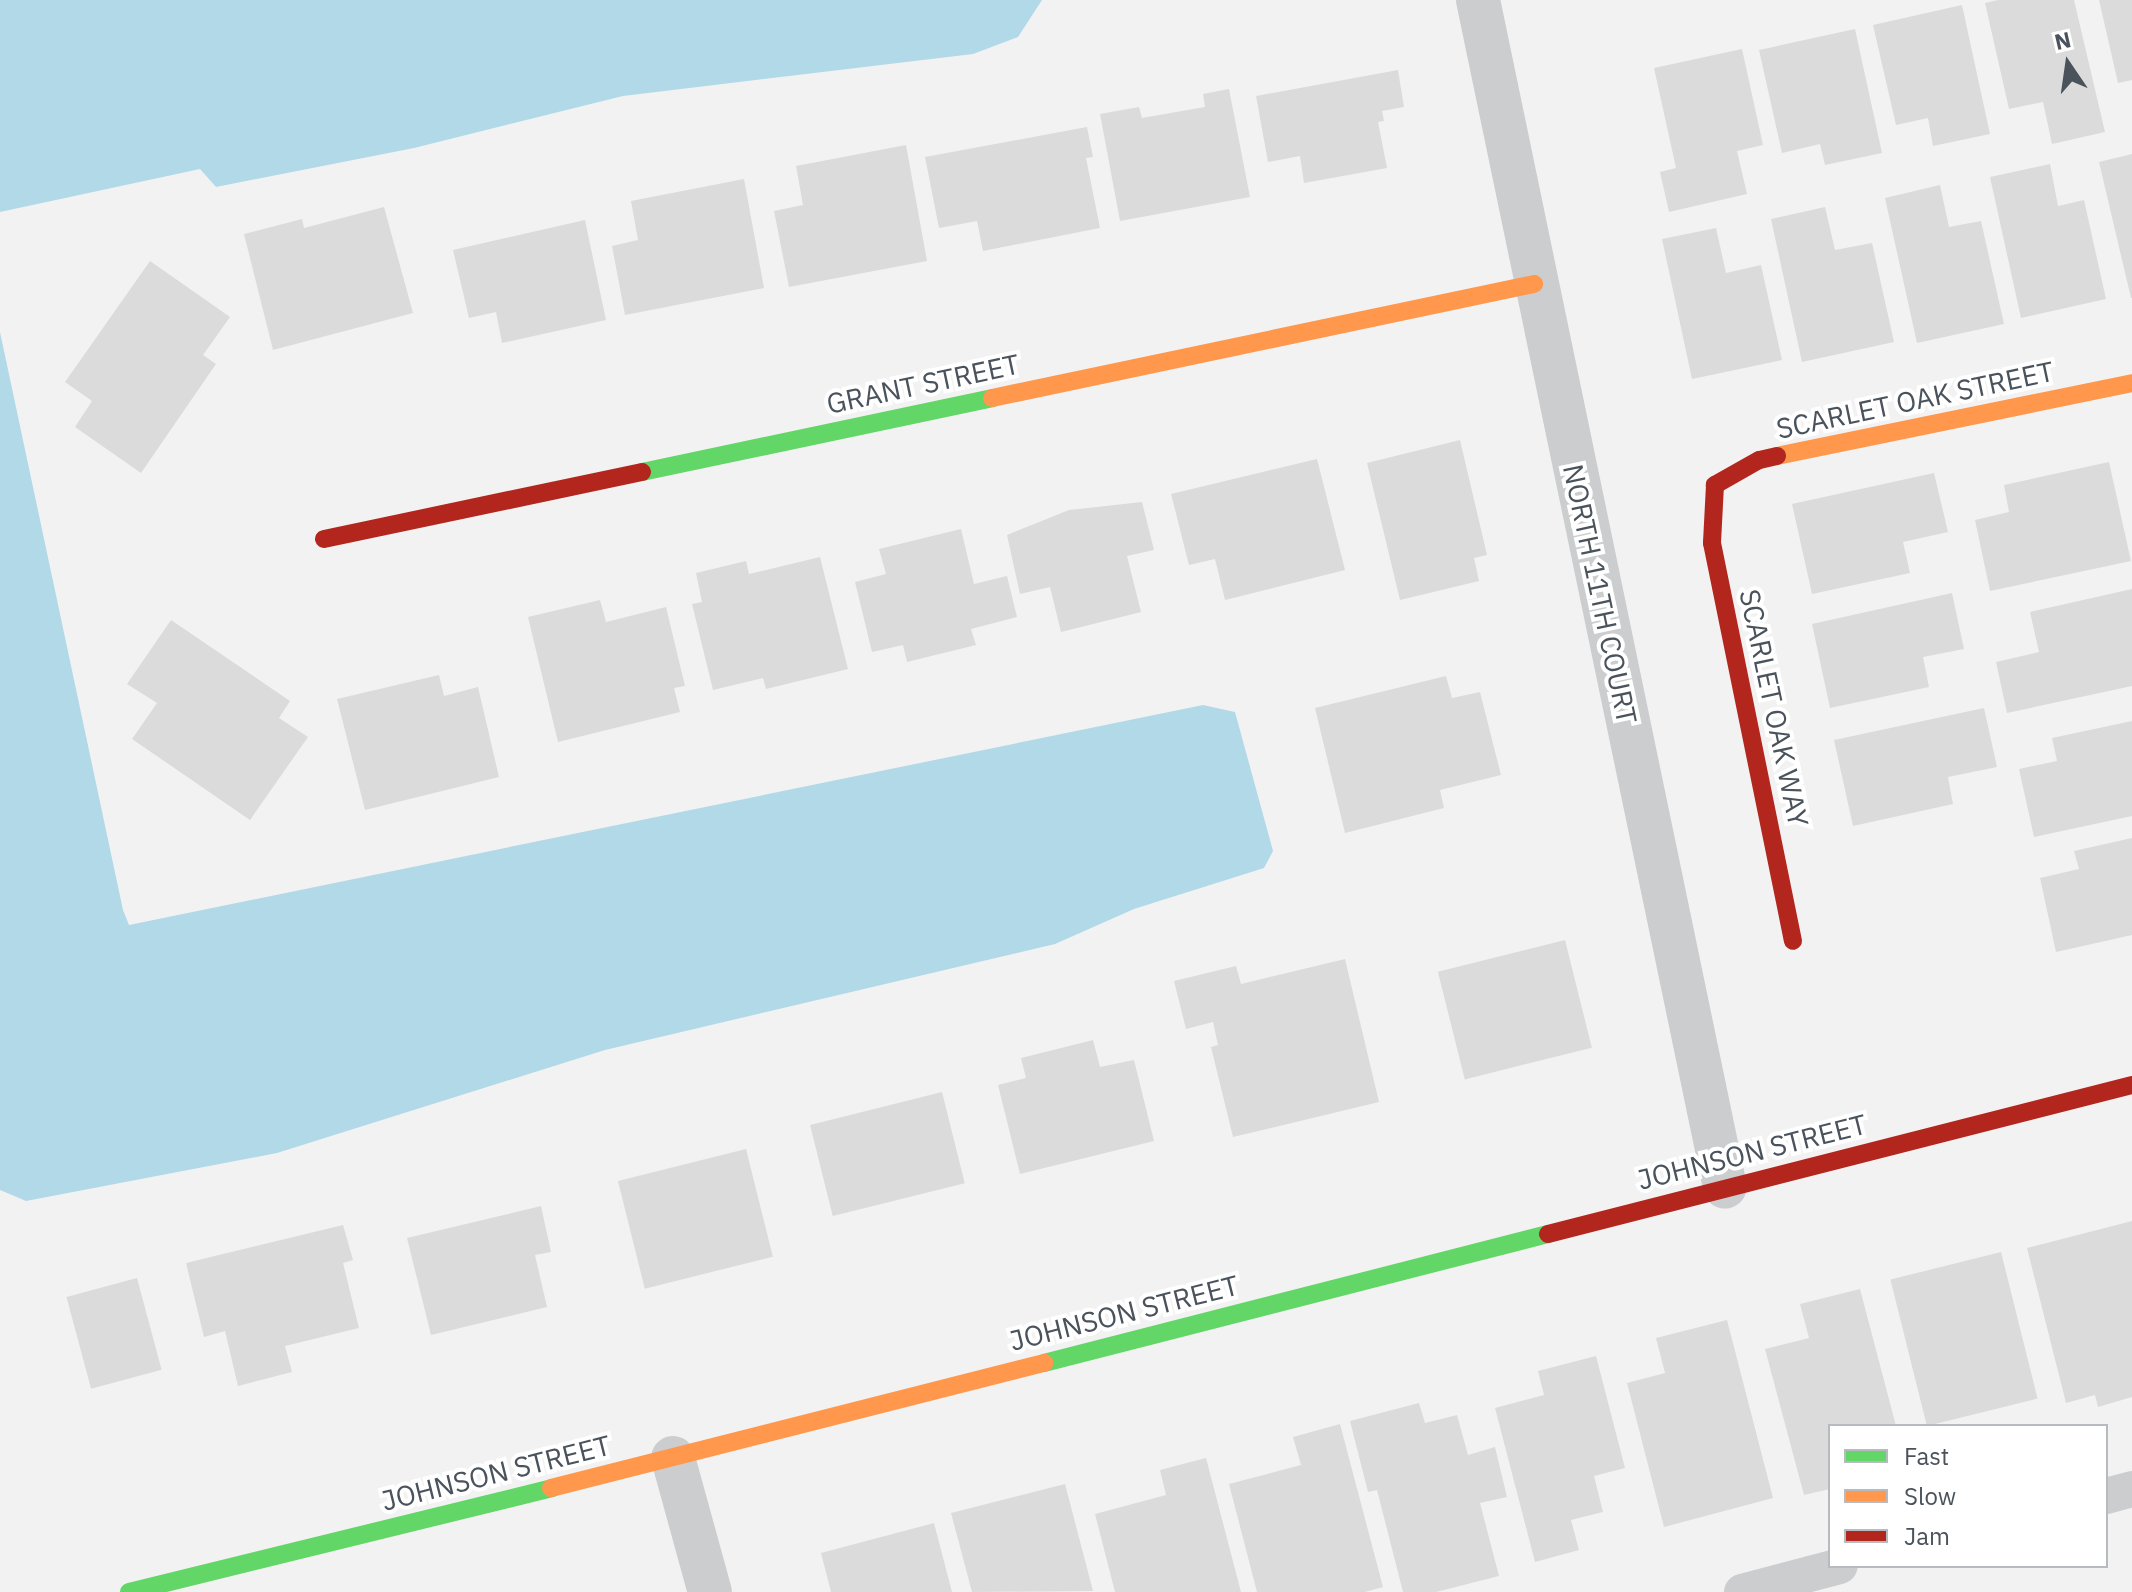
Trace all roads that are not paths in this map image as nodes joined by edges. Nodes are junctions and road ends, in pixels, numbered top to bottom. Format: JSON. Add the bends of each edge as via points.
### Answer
{"nodes":[{"id":1,"x":1478,"y":0,"type":"edge"},
{"id":2,"x":1534,"y":284,"type":"junction"},
{"id":3,"x":2132,"y":383,"type":"edge"},
{"id":4,"x":1715,"y":485,"type":"joint"},
{"id":5,"x":324,"y":539,"type":"dead end"},
{"id":6,"x":1793,"y":941,"type":"dead end"},
{"id":7,"x":2132,"y":1085,"type":"edge"},
{"id":8,"x":1725,"y":1187,"type":"junction"},
{"id":9,"x":673,"y":1458,"type":"junction"},
{"id":10,"x":2132,"y":1489,"type":"edge"},
{"id":11,"x":2108,"y":1495,"type":"edge"},
{"id":12,"x":1832,"y":1568,"type":"edge"},
{"id":13,"x":129,"y":1592,"type":"edge"},
{"id":14,"x":710,"y":1592,"type":"edge"},
{"id":15,"x":1742,"y":1592,"type":"edge"}],
"edges":[{"from":1,"to":2,"type":"street","name":"NORTH 11TH COURT"},
{"from":2,"to":5,"type":"street","name":"GRANT STREET"},
{"from":2,"to":8,"type":"street","name":"NORTH 11TH COURT"},
{"from":3,"to":4,"type":"street","name":"SCARLET OAK STREET","via":[[1759,460]]},
{"from":4,"to":6,"type":"street","name":"SCARLET OAK WAY","via":[[1712,543]]},
{"from":7,"to":8,"type":"street","name":"JOHNSON STREET"},
{"from":8,"to":9,"type":"street","name":"JOHNSON STREET"},
{"from":9,"to":13,"type":"street","name":"JOHNSON STREET"},
{"from":9,"to":14,"type":"street"},
{"from":10,"to":11,"type":"lane"},
{"from":12,"to":15,"type":"lane"}]}
